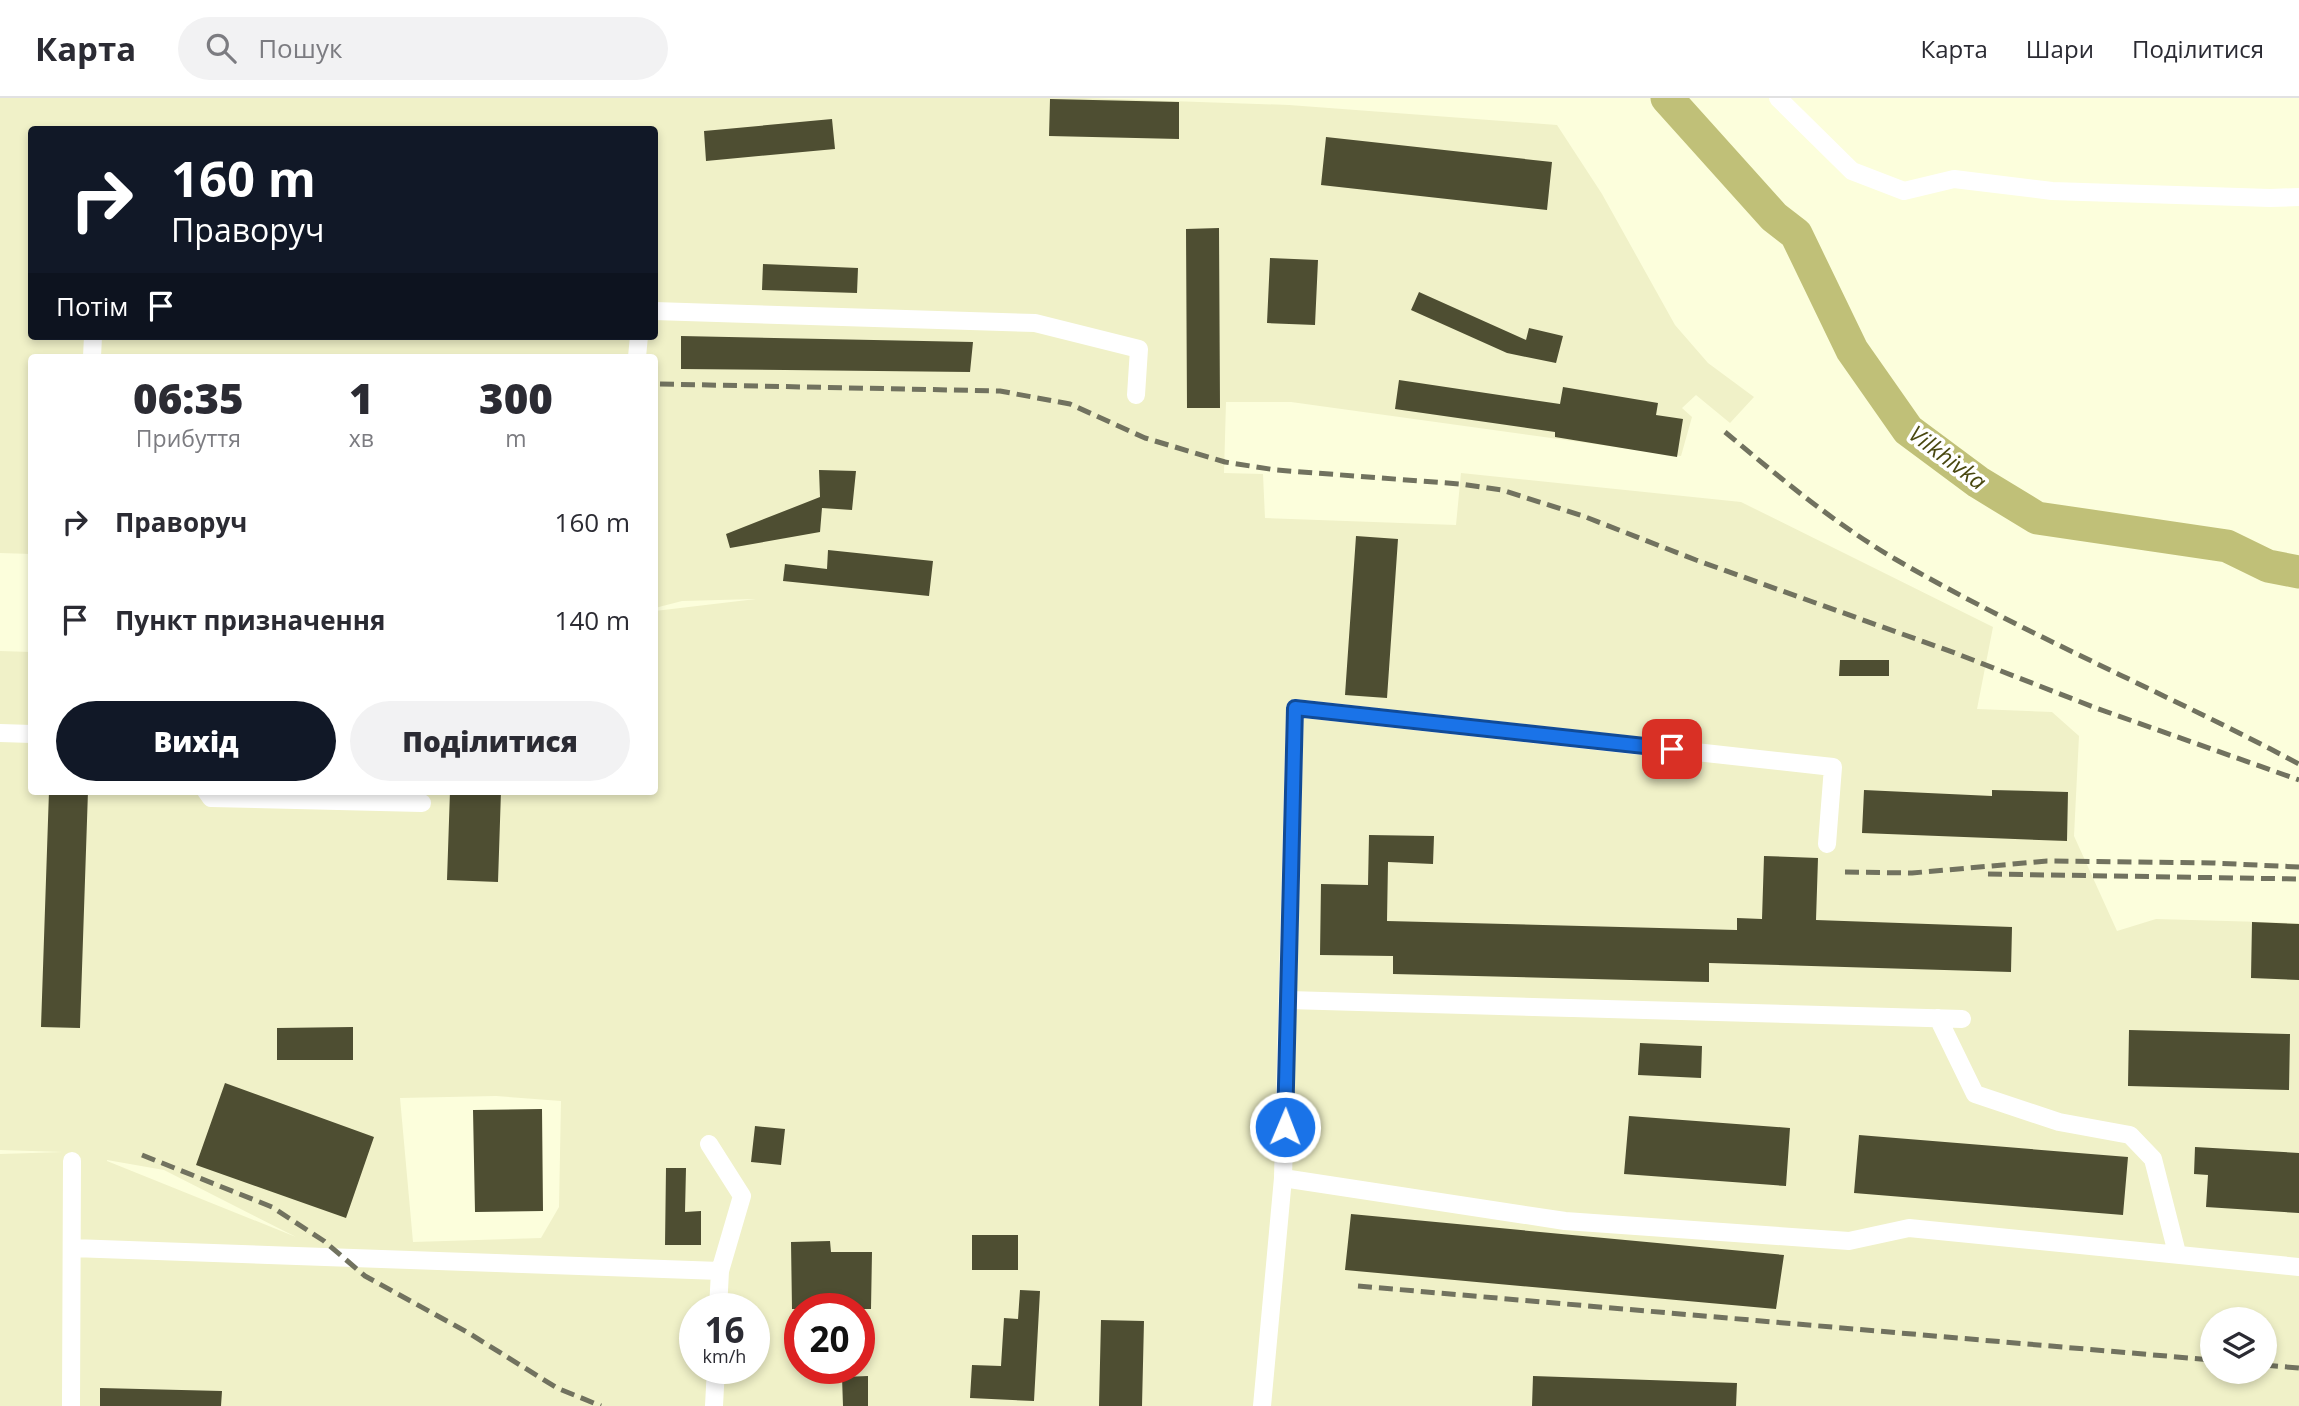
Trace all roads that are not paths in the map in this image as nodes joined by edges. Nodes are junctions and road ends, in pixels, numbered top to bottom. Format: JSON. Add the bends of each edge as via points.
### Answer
{"nodes":[{"id":1,"x":1778,"y":98,"type":"edge"},
{"id":2,"x":2299,"y":197,"type":"edge"},
{"id":3,"x":658,"y":312,"type":"edge"},
{"id":4,"x":1136,"y":396,"type":"dead end"},
{"id":5,"x":0,"y":733,"type":"edge"},
{"id":6,"x":28,"y":734,"type":"edge"},
{"id":7,"x":209,"y":795,"type":"edge"},
{"id":8,"x":316,"y":796,"type":"edge"},
{"id":9,"x":422,"y":803,"type":"dead end"},
{"id":10,"x":1827,"y":844,"type":"dead end"},
{"id":11,"x":1288,"y":1000,"type":"junction"},
{"id":12,"x":1938,"y":1018,"type":"junction"},
{"id":13,"x":1962,"y":1019,"type":"dead end"},
{"id":14,"x":709,"y":1144,"type":"dead end"},
{"id":15,"x":72,"y":1161,"type":"dead end"},
{"id":16,"x":1283,"y":1178,"type":"junction"},
{"id":17,"x":72,"y":1248,"type":"junction"},
{"id":18,"x":2177,"y":1253,"type":"junction"},
{"id":19,"x":2299,"y":1267,"type":"edge"},
{"id":20,"x":720,"y":1271,"type":"junction"},
{"id":21,"x":719,"y":1293,"type":"edge"},
{"id":22,"x":715,"y":1384,"type":"edge"},
{"id":23,"x":71,"y":1406,"type":"edge"},
{"id":24,"x":714,"y":1406,"type":"edge"},
{"id":25,"x":1262,"y":1406,"type":"edge"}],
"edges":[{"from":1,"to":2,"type":"lane","via":[[1852,172],[1904,191],[1954,179],[2052,191]]},
{"from":3,"to":4,"type":"lane","via":[[1035,323],[1139,349]]},
{"from":5,"to":6,"type":"lane"},
{"from":7,"to":8,"type":"lane"},
{"from":8,"to":9,"type":"lane"},
{"from":10,"to":11,"type":"lane","via":[[1833,767],[1295,708]]},
{"from":11,"to":12,"type":"lane"},
{"from":11,"to":16,"type":"lane"},
{"from":12,"to":13,"type":"lane"},
{"from":12,"to":18,"type":"lane","via":[[1975,1094],[2059,1122],[2130,1135],[2153,1159]]},
{"from":14,"to":20,"type":"lane","via":[[742,1196]]},
{"from":15,"to":17,"type":"lane"},
{"from":16,"to":18,"type":"lane","via":[[1565,1221],[1849,1241],[1909,1228]]},
{"from":16,"to":25,"type":"lane"},
{"from":17,"to":20,"type":"lane"},
{"from":17,"to":23,"type":"lane"},
{"from":18,"to":19,"type":"lane"},
{"from":20,"to":21,"type":"lane"},
{"from":22,"to":24,"type":"lane"}]}
